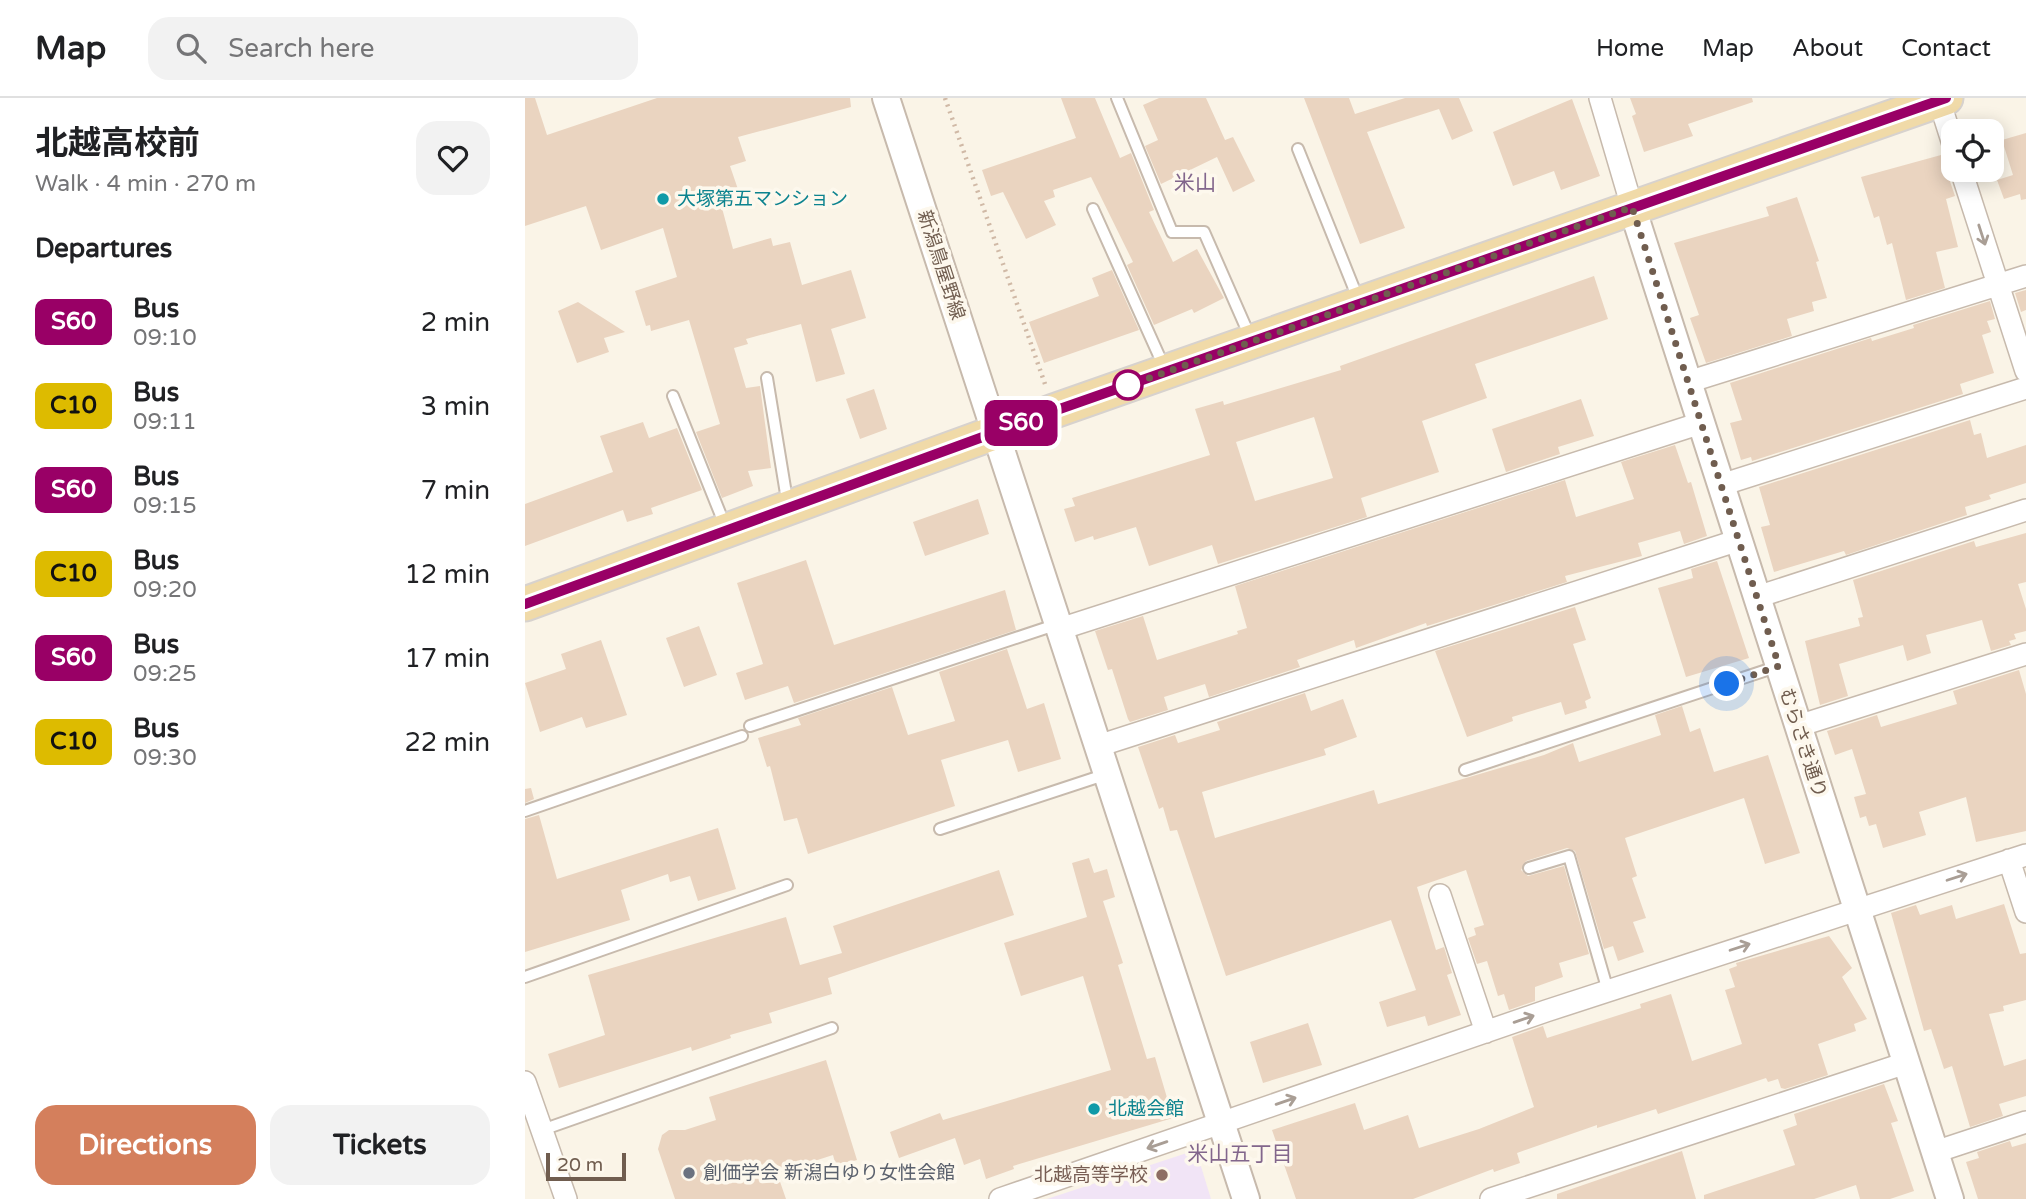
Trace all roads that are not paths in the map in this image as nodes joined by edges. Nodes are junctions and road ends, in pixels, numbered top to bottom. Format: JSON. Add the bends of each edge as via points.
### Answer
{"nodes":[{"id":1,"x":886,"y":98,"type":"edge"},
{"id":2,"x":1117,"y":98,"type":"edge"},
{"id":3,"x":1600,"y":98,"type":"edge"},
{"id":4,"x":1942,"y":99,"type":"edge"},
{"id":5,"x":1947,"y":119,"type":"edge"},
{"id":6,"x":1298,"y":149,"type":"dead end"},
{"id":7,"x":1965,"y":182,"type":"edge"},
{"id":8,"x":1632,"y":207,"type":"junction"},
{"id":9,"x":1093,"y":209,"type":"dead end"},
{"id":10,"x":2026,"y":276,"type":"edge"},
{"id":11,"x":1998,"y":285,"type":"junction"},
{"id":12,"x":1360,"y":303,"type":"junction"},
{"id":13,"x":1252,"y":342,"type":"junction"},
{"id":14,"x":2026,"y":371,"type":"edge"},
{"id":15,"x":1166,"y":372,"type":"junction"},
{"id":16,"x":767,"y":379,"type":"dead end"},
{"id":17,"x":1688,"y":382,"type":"junction"},
{"id":18,"x":2026,"y":388,"type":"edge"},
{"id":19,"x":673,"y":397,"type":"dead end"},
{"id":20,"x":1701,"y":423,"type":"junction"},
{"id":21,"x":995,"y":432,"type":"junction"},
{"id":22,"x":1721,"y":485,"type":"junction"},
{"id":23,"x":788,"y":509,"type":"junction"},
{"id":24,"x":2026,"y":510,"type":"edge"},
{"id":25,"x":727,"y":531,"type":"junction"},
{"id":26,"x":1739,"y":540,"type":"junction"},
{"id":27,"x":1757,"y":597,"type":"junction"},
{"id":28,"x":525,"y":604,"type":"edge"},
{"id":29,"x":1059,"y":627,"type":"junction"},
{"id":30,"x":2026,"y":654,"type":"edge"},
{"id":31,"x":1779,"y":666,"type":"junction"},
{"id":32,"x":750,"y":726,"type":"dead end"},
{"id":33,"x":1798,"y":726,"type":"junction"},
{"id":34,"x":742,"y":736,"type":"dead end"},
{"id":35,"x":1098,"y":746,"type":"junction"},
{"id":36,"x":1465,"y":770,"type":"dead end"},
{"id":37,"x":1107,"y":774,"type":"junction"},
{"id":38,"x":525,"y":811,"type":"edge"},
{"id":39,"x":940,"y":829,"type":"dead end"},
{"id":40,"x":2018,"y":857,"type":"edge"},
{"id":41,"x":1529,"y":868,"type":"dead end"},
{"id":42,"x":786,"y":886,"type":"dead end"},
{"id":43,"x":1440,"y":895,"type":"dead end"},
{"id":44,"x":1857,"y":908,"type":"junction"},
{"id":45,"x":2026,"y":912,"type":"edge"},
{"id":46,"x":525,"y":977,"type":"edge"},
{"id":47,"x":1608,"y":991,"type":"junction"},
{"id":48,"x":832,"y":1028,"type":"dead end"},
{"id":49,"x":1486,"y":1032,"type":"junction"},
{"id":50,"x":1906,"y":1063,"type":"junction"},
{"id":51,"x":525,"y":1082,"type":"edge"},
{"id":52,"x":2026,"y":1122,"type":"edge"},
{"id":53,"x":535,"y":1123,"type":"edge"},
{"id":54,"x":1222,"y":1124,"type":"junction"},
{"id":55,"x":1935,"y":1152,"type":"junction"},
{"id":56,"x":566,"y":1199,"type":"edge"},
{"id":57,"x":1000,"y":1199,"type":"edge"},
{"id":58,"x":1247,"y":1199,"type":"edge"},
{"id":59,"x":1491,"y":1199,"type":"edge"},
{"id":60,"x":1949,"y":1199,"type":"edge"}],
"edges":[{"from":1,"to":21,"type":"street","name":"新潟鳥屋野線"},
{"from":2,"to":13,"type":"lane","via":[[1172,232],[1204,232]]},
{"from":3,"to":8,"type":"street"},
{"from":4,"to":5,"type":"street"},
{"from":4,"to":8,"type":"main road"},
{"from":6,"to":12,"type":"lane"},
{"from":7,"to":11,"type":"street","one_way":true},
{"from":8,"to":12,"type":"main road"},
{"from":8,"to":17,"type":"street","name":"むらさき通り"},
{"from":9,"to":15,"type":"lane"},
{"from":10,"to":11,"type":"street"},
{"from":11,"to":14,"type":"street"},
{"from":11,"to":17,"type":"street"},
{"from":12,"to":13,"type":"main road"},
{"from":13,"to":15,"type":"main road"},
{"from":15,"to":21,"type":"main road"},
{"from":16,"to":23,"type":"lane"},
{"from":17,"to":20,"type":"street","name":"むらさき通り"},
{"from":18,"to":22,"type":"street"},
{"from":19,"to":25,"type":"lane"},
{"from":20,"to":22,"type":"street","name":"むらさき通り"},
{"from":20,"to":29,"type":"street"},
{"from":21,"to":23,"type":"main road"},
{"from":21,"to":29,"type":"street","name":"新潟鳥屋野線"},
{"from":22,"to":26,"type":"street","name":"むらさき通り"},
{"from":23,"to":25,"type":"main road"},
{"from":24,"to":27,"type":"street"},
{"from":25,"to":28,"type":"main road"},
{"from":26,"to":27,"type":"street","name":"むらさき通り"},
{"from":26,"to":35,"type":"street"},
{"from":27,"to":31,"type":"street","name":"むらさき通り"},
{"from":29,"to":32,"type":"lane"},
{"from":29,"to":35,"type":"street","name":"新潟鳥屋野線"},
{"from":30,"to":33,"type":"street"},
{"from":31,"to":33,"type":"street","name":"むらさき通り"},
{"from":31,"to":36,"type":"lane"},
{"from":33,"to":44,"type":"street","name":"むらさき通り"},
{"from":34,"to":38,"type":"lane"},
{"from":35,"to":37,"type":"street","name":"新潟鳥屋野線"},
{"from":37,"to":39,"type":"lane"},
{"from":37,"to":54,"type":"street","name":"新潟鳥屋野線"},
{"from":44,"to":40,"type":"street","one_way":true},
{"from":40,"to":45,"type":"street"},
{"from":41,"to":47,"type":"lane","via":[[1569,856]]},
{"from":42,"to":46,"type":"lane"},
{"from":43,"to":49,"type":"street"},
{"from":47,"to":44,"type":"street","one_way":true},
{"from":44,"to":50,"type":"street","name":"むらさき通り"},
{"from":49,"to":47,"type":"street","one_way":true},
{"from":48,"to":53,"type":"lane"},
{"from":54,"to":49,"type":"street","one_way":true},
{"from":50,"to":55,"type":"street","name":"むらさき通り"},
{"from":50,"to":59,"type":"street"},
{"from":51,"to":53,"type":"street"},
{"from":52,"to":55,"type":"street"},
{"from":53,"to":56,"type":"street"},
{"from":54,"to":57,"type":"street","one_way":true},
{"from":54,"to":58,"type":"street","name":"新潟鳥屋野線"},
{"from":55,"to":60,"type":"street","name":"むらさき通り"}]}
